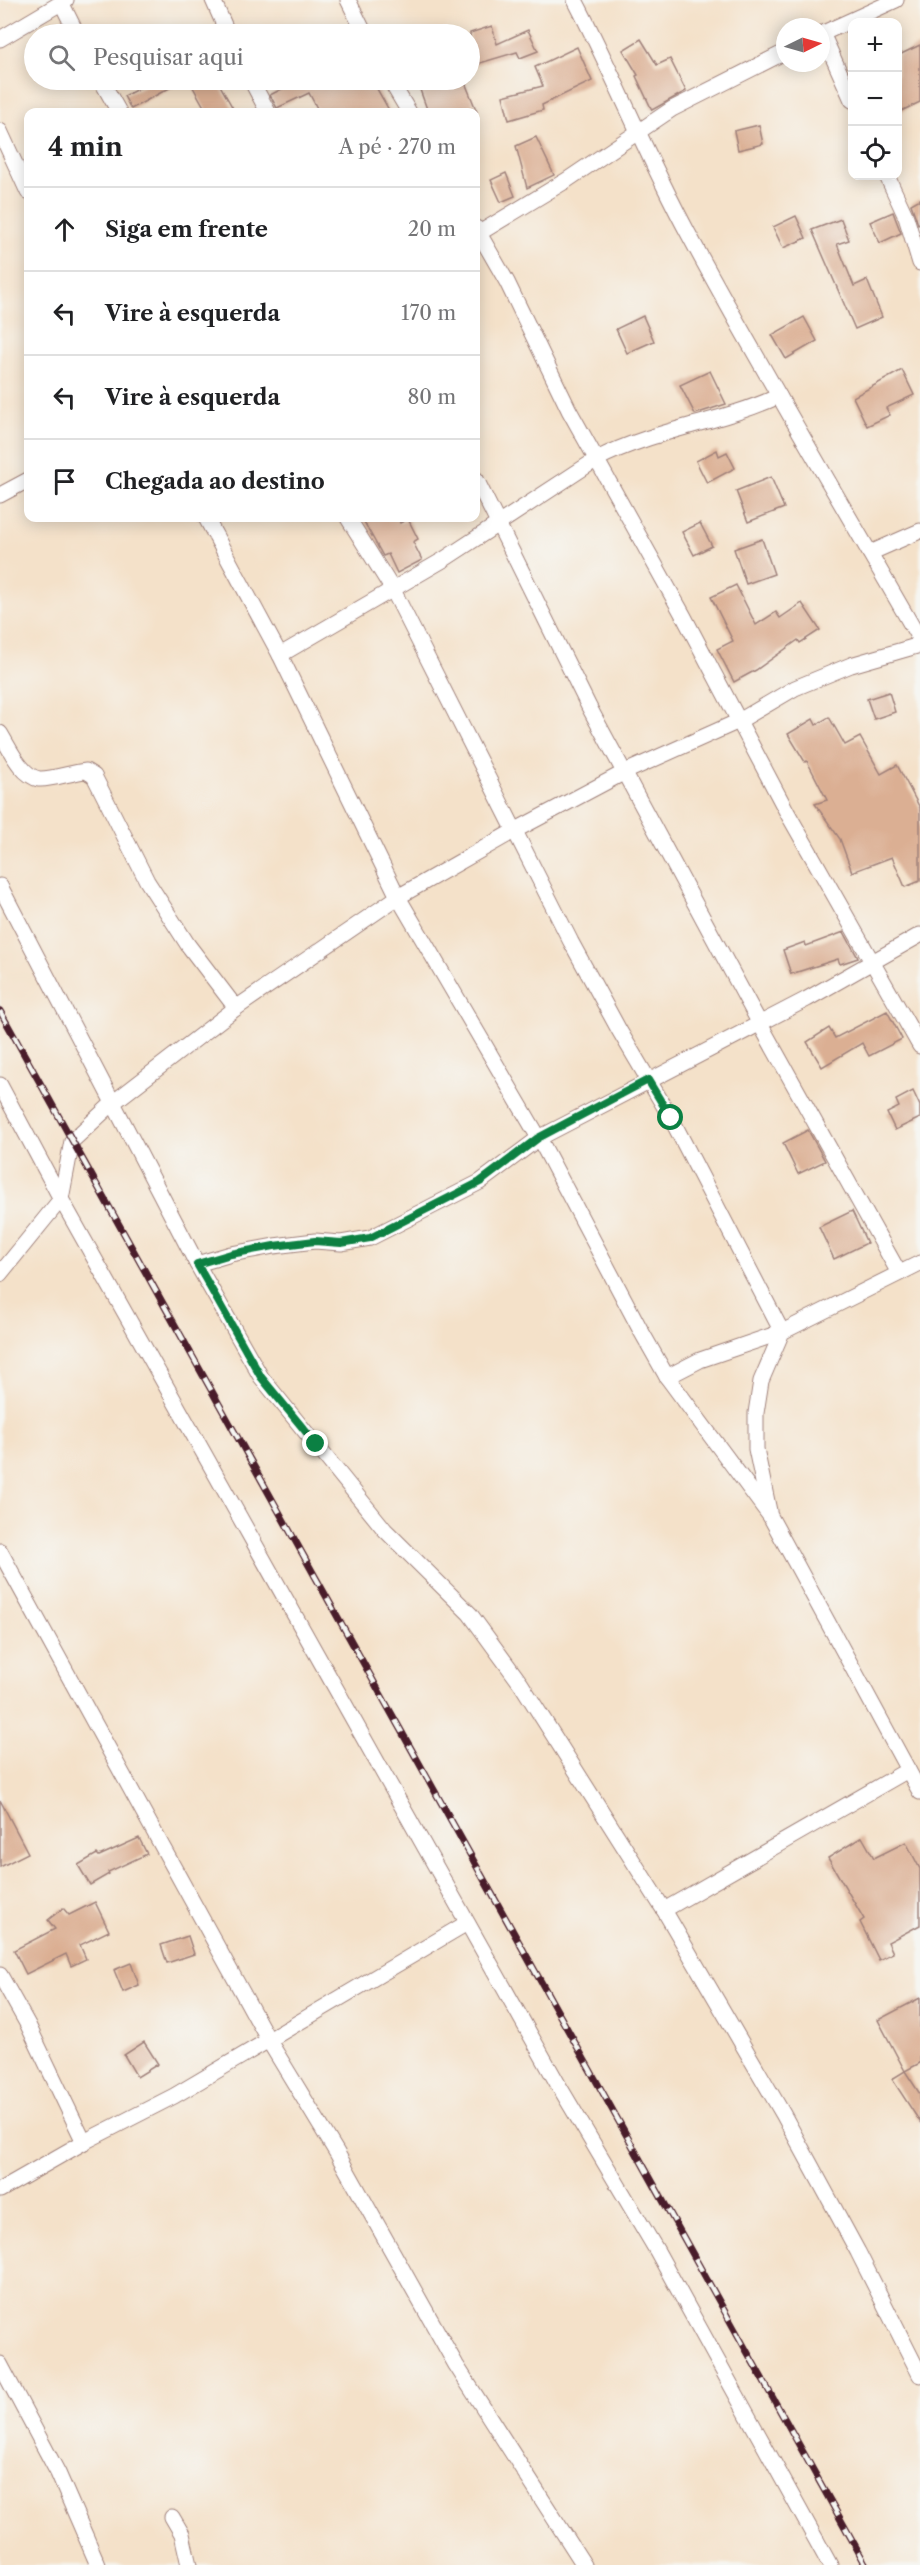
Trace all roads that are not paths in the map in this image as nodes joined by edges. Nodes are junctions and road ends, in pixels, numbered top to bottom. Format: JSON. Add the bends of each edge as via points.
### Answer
{"nodes":[{"id":1,"x":213,"y":0,"type":"edge"},
{"id":2,"x":348,"y":0,"type":"edge"},
{"id":3,"x":575,"y":0,"type":"edge"},
{"id":4,"x":896,"y":0,"type":"edge"},
{"id":5,"x":64,"y":1,"type":"edge"},
{"id":6,"x":25,"y":24,"type":"edge"},
{"id":7,"x":74,"y":24,"type":"edge"},
{"id":8,"x":224,"y":24,"type":"edge"},
{"id":9,"x":360,"y":24,"type":"edge"},
{"id":10,"x":24,"y":25,"type":"edge"},
{"id":11,"x":830,"y":30,"type":"edge"},
{"id":12,"x":0,"y":39,"type":"edge"},
{"id":13,"x":830,"y":53,"type":"edge"},
{"id":14,"x":776,"y":57,"type":"edge"},
{"id":15,"x":107,"y":90,"type":"edge"},
{"id":16,"x":256,"y":90,"type":"edge"},
{"id":17,"x":396,"y":90,"type":"edge"},
{"id":18,"x":848,"y":91,"type":"edge"},
{"id":19,"x":117,"y":108,"type":"edge"},
{"id":20,"x":266,"y":108,"type":"edge"},
{"id":21,"x":408,"y":108,"type":"edge"},
{"id":22,"x":0,"y":131,"type":"edge"},
{"id":23,"x":637,"y":133,"type":"junction"},
{"id":24,"x":889,"y":180,"type":"edge"},
{"id":25,"x":24,"y":183,"type":"edge"},
{"id":26,"x":480,"y":230,"type":"edge"},
{"id":27,"x":480,"y":237,"type":"edge"},
{"id":28,"x":920,"y":263,"type":"edge"},
{"id":29,"x":779,"y":396,"type":"junction"},
{"id":30,"x":597,"y":459,"type":"junction"},
{"id":31,"x":24,"y":482,"type":"edge"},
{"id":32,"x":480,"y":486,"type":"edge"},
{"id":33,"x":0,"y":495,"type":"edge"},
{"id":34,"x":208,"y":522,"type":"edge"},
{"id":35,"x":350,"y":522,"type":"edge"},
{"id":36,"x":500,"y":524,"type":"junction"},
{"id":37,"x":920,"y":531,"type":"edge"},
{"id":38,"x":870,"y":553,"type":"junction"},
{"id":39,"x":393,"y":590,"type":"junction"},
{"id":40,"x":920,"y":643,"type":"edge"},
{"id":41,"x":280,"y":655,"type":"junction"},
{"id":42,"x":739,"y":721,"type":"junction"},
{"id":43,"x":0,"y":733,"type":"edge"},
{"id":44,"x":625,"y":772,"type":"junction"},
{"id":45,"x":514,"y":831,"type":"junction"},
{"id":46,"x":0,"y":886,"type":"edge"},
{"id":47,"x":398,"y":897,"type":"junction"},
{"id":48,"x":920,"y":935,"type":"edge"},
{"id":49,"x":873,"y":962,"type":"junction"},
{"id":50,"x":236,"y":1008,"type":"junction"},
{"id":51,"x":760,"y":1024,"type":"junction"},
{"id":52,"x":920,"y":1046,"type":"edge"},
{"id":53,"x":648,"y":1080,"type":"junction"},
{"id":54,"x":0,"y":1085,"type":"edge"},
{"id":55,"x":114,"y":1102,"type":"junction"},
{"id":56,"x":538,"y":1138,"type":"junction"},
{"id":57,"x":61,"y":1199,"type":"junction"},
{"id":58,"x":920,"y":1263,"type":"edge"},
{"id":59,"x":197,"y":1264,"type":"junction"},
{"id":60,"x":899,"y":1273,"type":"junction"},
{"id":61,"x":0,"y":1274,"type":"edge"},
{"id":62,"x":782,"y":1332,"type":"junction"},
{"id":63,"x":667,"y":1377,"type":"junction"},
{"id":64,"x":770,"y":1516,"type":"junction"},
{"id":65,"x":0,"y":1551,"type":"edge"},
{"id":66,"x":908,"y":1770,"type":"junction"},
{"id":67,"x":920,"y":1792,"type":"edge"},
{"id":68,"x":664,"y":1910,"type":"junction"},
{"id":69,"x":467,"y":1923,"type":"junction"},
{"id":70,"x":0,"y":1975,"type":"edge"},
{"id":71,"x":269,"y":2041,"type":"junction"},
{"id":72,"x":84,"y":2142,"type":"junction"},
{"id":73,"x":0,"y":2190,"type":"edge"},
{"id":74,"x":0,"y":2364,"type":"edge"},
{"id":75,"x":920,"y":2376,"type":"edge"},
{"id":76,"x":172,"y":2517,"type":"dead end"},
{"id":77,"x":98,"y":2565,"type":"edge"},
{"id":78,"x":189,"y":2565,"type":"edge"},
{"id":79,"x":584,"y":2565,"type":"edge"},
{"id":80,"x":830,"y":2565,"type":"edge"}],
"edges":[{"from":1,"to":8,"type":"street"},
{"from":2,"to":9,"type":"street"},
{"from":3,"to":23,"type":"street","via":[[612,72]]},
{"from":4,"to":11,"type":"street"},
{"from":5,"to":6,"type":"street"},
{"from":5,"to":7,"type":"street"},
{"from":10,"to":12,"type":"street"},
{"from":13,"to":18,"type":"street"},
{"from":14,"to":23,"type":"street","via":[[672,110]]},
{"from":15,"to":19,"type":"street"},
{"from":16,"to":20,"type":"street"},
{"from":17,"to":21,"type":"street"},
{"from":22,"to":25,"type":"street"},
{"from":23,"to":26,"type":"street","via":[[567,180]]},
{"from":23,"to":29,"type":"street"},
{"from":24,"to":28,"type":"street","via":[[906,217]]},
{"from":27,"to":30,"type":"street"},
{"from":29,"to":30,"type":"street","via":[[747,411],[695,423]]},
{"from":29,"to":38,"type":"street"},
{"from":30,"to":36,"type":"street"},
{"from":30,"to":42,"type":"street"},
{"from":31,"to":33,"type":"street"},
{"from":32,"to":36,"type":"street"},
{"from":34,"to":41,"type":"street"},
{"from":35,"to":39,"type":"street"},
{"from":36,"to":39,"type":"street"},
{"from":36,"to":44,"type":"street"},
{"from":37,"to":38,"type":"street"},
{"from":38,"to":40,"type":"street"},
{"from":39,"to":41,"type":"street"},
{"from":39,"to":45,"type":"street"},
{"from":40,"to":42,"type":"street","via":[[795,688]]},
{"from":41,"to":47,"type":"street"},
{"from":42,"to":44,"type":"street"},
{"from":42,"to":49,"type":"street"},
{"from":43,"to":50,"type":"street","via":[[31,776],[40,779],[86,771],[94,776],[147,880],[188,945]]},
{"from":44,"to":45,"type":"street"},
{"from":44,"to":51,"type":"street"},
{"from":45,"to":47,"type":"street"},
{"from":45,"to":53,"type":"street"},
{"from":46,"to":55,"type":"street"},
{"from":47,"to":50,"type":"street"},
{"from":47,"to":56,"type":"street"},
{"from":48,"to":49,"type":"street"},
{"from":49,"to":51,"type":"street"},
{"from":49,"to":52,"type":"street"},
{"from":50,"to":55,"type":"street"},
{"from":51,"to":53,"type":"street"},
{"from":51,"to":60,"type":"street"},
{"from":53,"to":56,"type":"street"},
{"from":53,"to":62,"type":"street"},
{"from":54,"to":57,"type":"street"},
{"from":55,"to":57,"type":"street","via":[[72,1141]]},
{"from":55,"to":59,"type":"street"},
{"from":56,"to":59,"type":"street","via":[[480,1182],[370,1238],[274,1246]]},
{"from":56,"to":63,"type":"street"},
{"from":57,"to":61,"type":"street"},
{"from":57,"to":69,"type":"street"},
{"from":58,"to":60,"type":"street"},
{"from":59,"to":68,"type":"street","via":[[261,1377],[385,1530],[470,1614],[521,1684]]},
{"from":60,"to":62,"type":"street"},
{"from":62,"to":63,"type":"street","via":[[700,1360]]},
{"from":62,"to":64,"type":"street","via":[[761,1381],[756,1413],[756,1449]]},
{"from":63,"to":64,"type":"street"},
{"from":64,"to":66,"type":"street"},
{"from":65,"to":71,"type":"street"},
{"from":66,"to":67,"type":"street"},
{"from":66,"to":68,"type":"street"},
{"from":68,"to":75,"type":"street","via":[[783,2114]]},
{"from":69,"to":71,"type":"street"},
{"from":69,"to":80,"type":"street","via":[[657,2251]]},
{"from":70,"to":72,"type":"street"},
{"from":71,"to":72,"type":"street"},
{"from":71,"to":79,"type":"street","via":[[337,2152],[456,2365]]},
{"from":72,"to":73,"type":"street"},
{"from":74,"to":77,"type":"street","via":[[58,2473]]},
{"from":76,"to":78,"type":"street","via":[[182,2534]]}]}
